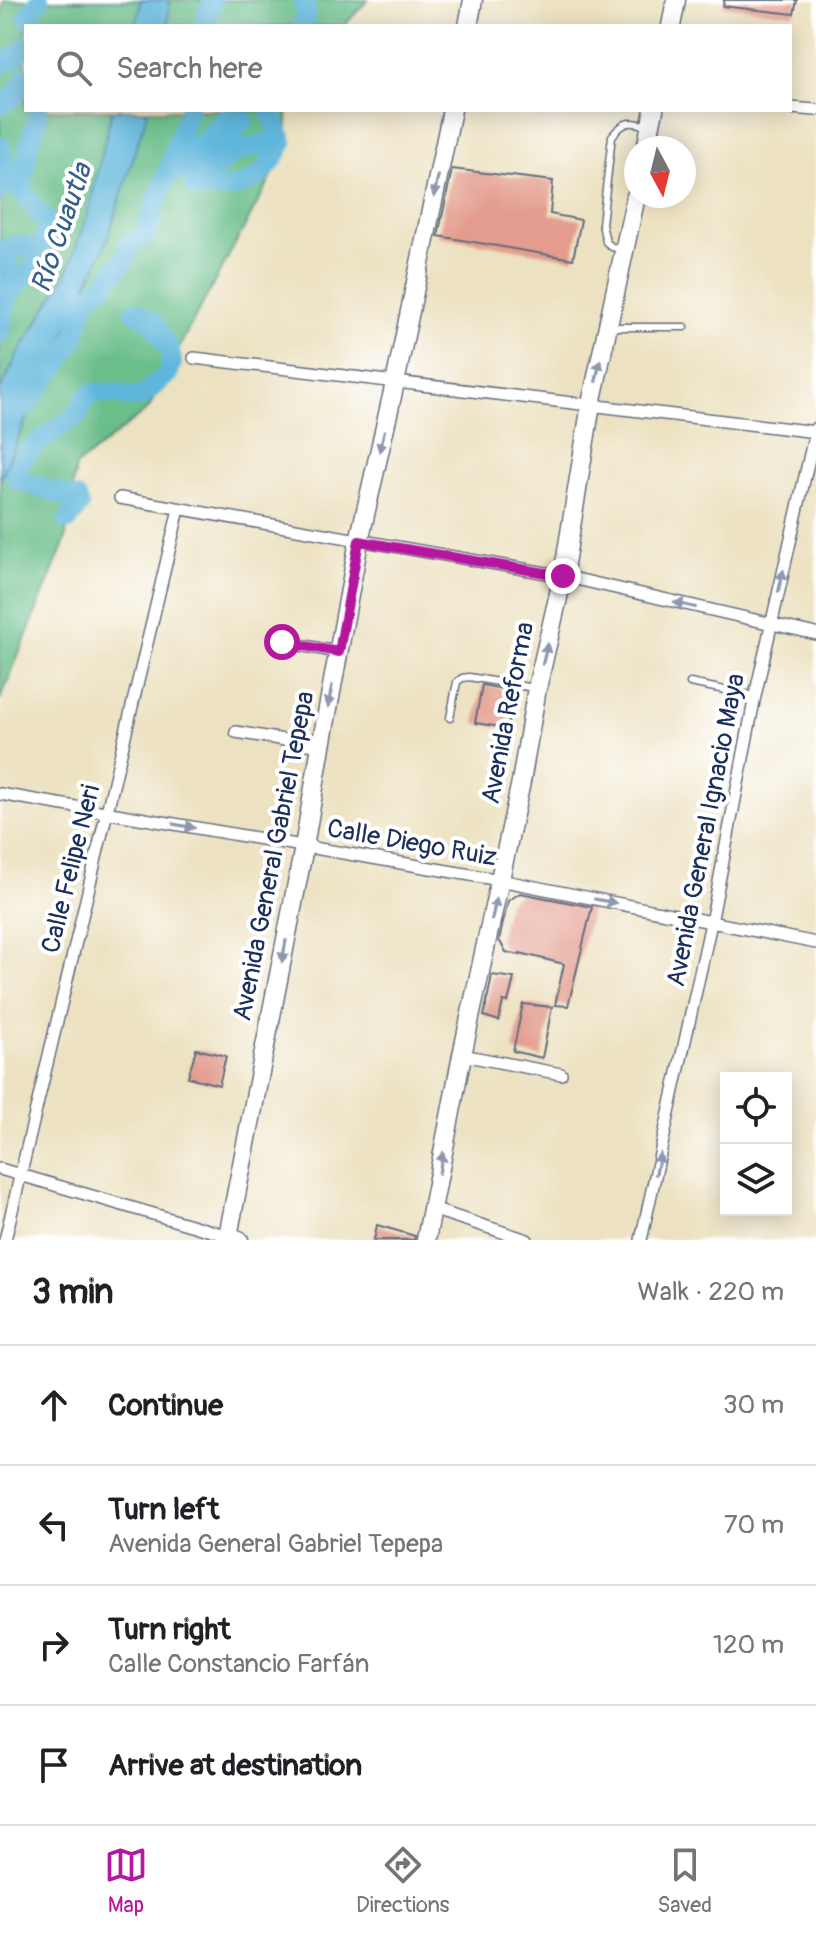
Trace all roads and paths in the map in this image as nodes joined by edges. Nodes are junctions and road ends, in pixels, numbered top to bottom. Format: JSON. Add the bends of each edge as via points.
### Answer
{"nodes":[{"id":1,"x":473,"y":0,"type":"edge"},
{"id":2,"x":676,"y":0,"type":"edge"},
{"id":3,"x":468,"y":24,"type":"edge"},
{"id":4,"x":671,"y":24,"type":"edge"},
{"id":5,"x":792,"y":108,"type":"edge"},
{"id":6,"x":816,"y":110,"type":"edge"},
{"id":7,"x":452,"y":112,"type":"edge"},
{"id":8,"x":652,"y":118,"type":"edge"},
{"id":9,"x":634,"y":208,"type":"edge"},
{"id":10,"x":625,"y":250,"type":"junction"},
{"id":11,"x":607,"y":327,"type":"junction"},
{"id":12,"x":685,"y":327,"type":"dead end"},
{"id":13,"x":194,"y":358,"type":"dead end"},
{"id":14,"x":395,"y":383,"type":"junction"},
{"id":15,"x":591,"y":404,"type":"junction"},
{"id":16,"x":816,"y":431,"type":"edge"},
{"id":17,"x":120,"y":498,"type":"dead end"},
{"id":18,"x":179,"y":509,"type":"junction"},
{"id":19,"x":359,"y":541,"type":"junction"},
{"id":20,"x":563,"y":576,"type":"junction"},
{"id":21,"x":771,"y":625,"type":"junction"},
{"id":22,"x":816,"y":634,"type":"edge"},
{"id":23,"x":282,"y":642,"type":"dead end"},
{"id":24,"x":339,"y":652,"type":"junction"},
{"id":25,"x":690,"y":683,"type":"dead end"},
{"id":26,"x":537,"y":688,"type":"junction"},
{"id":27,"x":755,"y":696,"type":"junction"},
{"id":28,"x":450,"y":718,"type":"dead end"},
{"id":29,"x":236,"y":732,"type":"dead end"},
{"id":30,"x":321,"y":746,"type":"junction"},
{"id":31,"x":0,"y":794,"type":"edge"},
{"id":32,"x":107,"y":813,"type":"junction"},
{"id":33,"x":304,"y":847,"type":"junction"},
{"id":34,"x":500,"y":880,"type":"junction"},
{"id":35,"x":711,"y":923,"type":"junction"},
{"id":36,"x":816,"y":943,"type":"edge"},
{"id":37,"x":462,"y":1055,"type":"junction"},
{"id":38,"x":561,"y":1074,"type":"dead end"},
{"id":39,"x":0,"y":1169,"type":"edge"},
{"id":40,"x":19,"y":1175,"type":"junction"},
{"id":41,"x":432,"y":1209,"type":"junction"},
{"id":42,"x":231,"y":1239,"type":"edge"},
{"id":43,"x":5,"y":1240,"type":"edge"},
{"id":44,"x":426,"y":1240,"type":"edge"},
{"id":45,"x":527,"y":1240,"type":"edge"},
{"id":46,"x":641,"y":1240,"type":"edge"}],
"edges":[{"from":1,"to":3,"type":"main road"},
{"from":2,"to":4,"type":"main road"},
{"from":5,"to":6,"type":"street"},
{"from":7,"to":14,"type":"main road","name":"Avenida General Gabriel Tepepa","one_way":true},
{"from":8,"to":10,"type":"lane","via":[[620,125],[612,136],[603,235],[612,247]]},
{"from":9,"to":10,"type":"main road","name":"Avenida Reforma"},
{"from":10,"to":11,"type":"main road","name":"Avenida Reforma"},
{"from":11,"to":12,"type":"lane"},
{"from":15,"to":11,"type":"main road","name":"Avenida Reforma","one_way":true},
{"from":13,"to":14,"type":"street"},
{"from":14,"to":15,"type":"street"},
{"from":14,"to":19,"type":"main road","name":"Avenida General Gabriel Tepepa","one_way":true},
{"from":15,"to":16,"type":"street"},
{"from":15,"to":20,"type":"main road","name":"Avenida Reforma"},
{"from":21,"to":16,"type":"street","name":"Avenida General Ignacio Maya","one_way":true},
{"from":17,"to":18,"type":"street"},
{"from":18,"to":19,"type":"street"},
{"from":18,"to":32,"type":"street","name":"Calle Felipe Neri"},
{"from":19,"to":20,"type":"street"},
{"from":19,"to":24,"type":"main road","name":"Avenida General Gabriel Tepepa"},
{"from":21,"to":20,"type":"street","one_way":true},
{"from":26,"to":20,"type":"main road","name":"Avenida Reforma","one_way":true},
{"from":21,"to":22,"type":"street"},
{"from":21,"to":27,"type":"street","name":"Avenida General Ignacio Maya"},
{"from":23,"to":24,"type":"street"},
{"from":24,"to":30,"type":"main road","name":"Avenida General Gabriel Tepepa","one_way":true},
{"from":25,"to":27,"type":"lane"},
{"from":26,"to":28,"type":"lane","via":[[462,678]]},
{"from":26,"to":34,"type":"main road","name":"Avenida Reforma"},
{"from":27,"to":35,"type":"street","name":"Avenida General Ignacio Maya"},
{"from":29,"to":30,"type":"street"},
{"from":30,"to":33,"type":"main road","name":"Avenida General Gabriel Tepepa"},
{"from":31,"to":32,"type":"street","name":"Calle Diego Ruiz"},
{"from":32,"to":33,"type":"street","name":"Calle Diego Ruiz","one_way":true},
{"from":32,"to":40,"type":"street","name":"Calle Felipe Neri"},
{"from":33,"to":34,"type":"street","name":"Calle Diego Ruiz"},
{"from":33,"to":42,"type":"main road","name":"Avenida General Gabriel Tepepa","one_way":true},
{"from":34,"to":35,"type":"street","name":"Calle Diego Ruiz","one_way":true},
{"from":37,"to":34,"type":"main road","name":"Avenida Reforma","one_way":true},
{"from":35,"to":36,"type":"street","name":"Calle Diego Ruiz"},
{"from":46,"to":35,"type":"street","name":"Avenida General Ignacio Maya","one_way":true},
{"from":37,"to":38,"type":"street"},
{"from":41,"to":37,"type":"main road","name":"Avenida Reforma","one_way":true},
{"from":39,"to":40,"type":"street"},
{"from":40,"to":42,"type":"street"},
{"from":40,"to":43,"type":"street","name":"Calle Felipe Neri"},
{"from":41,"to":44,"type":"main road","name":"Avenida Reforma"},
{"from":41,"to":45,"type":"street"}]}
